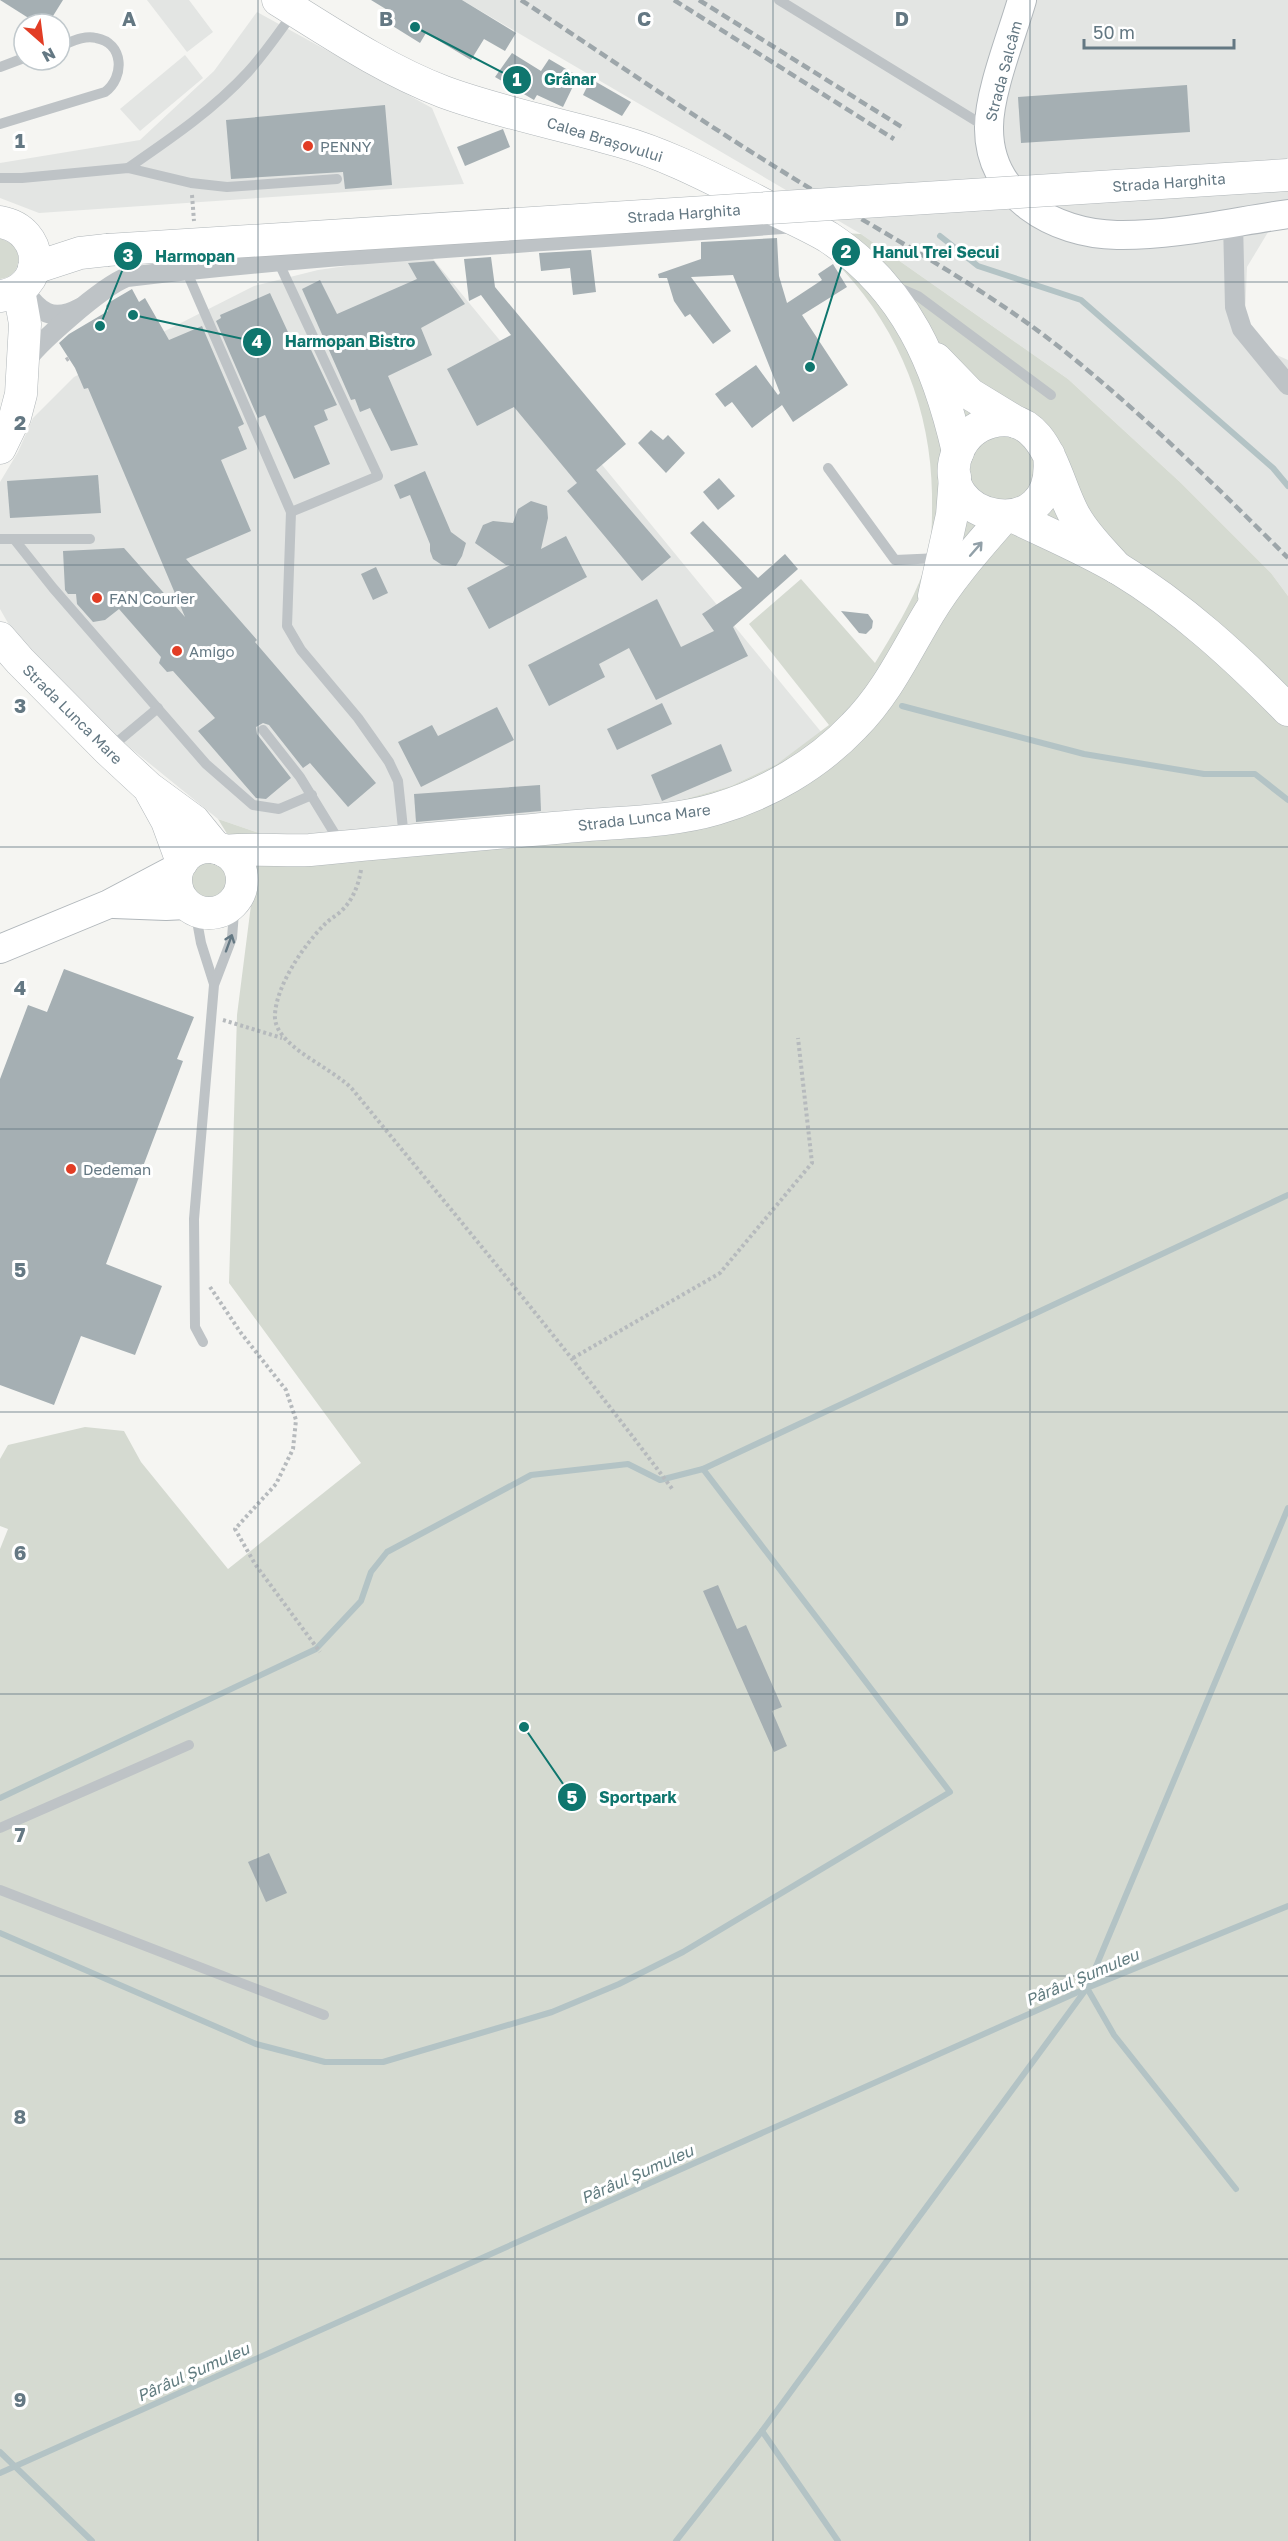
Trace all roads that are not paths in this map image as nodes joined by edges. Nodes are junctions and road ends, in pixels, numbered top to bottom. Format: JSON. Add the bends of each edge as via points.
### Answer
{"nodes":[{"id":1,"x":779,"y":0,"type":"edge"},
{"id":2,"x":1023,"y":0,"type":"edge"},
{"id":3,"x":286,"y":5,"type":"edge"},
{"id":4,"x":72,"y":42,"type":"edge"},
{"id":5,"x":0,"y":124,"type":"edge"},
{"id":6,"x":989,"y":128,"type":"junction"},
{"id":7,"x":128,"y":168,"type":"junction"},
{"id":8,"x":1288,"y":175,"type":"edge"},
{"id":9,"x":0,"y":178,"type":"edge"},
{"id":10,"x":337,"y":179,"type":"dead end"},
{"id":11,"x":1288,"y":214,"type":"edge"},
{"id":12,"x":0,"y":222,"type":"edge"},
{"id":13,"x":802,"y":222,"type":"junction"},
{"id":14,"x":1233,"y":222,"type":"junction"},
{"id":15,"x":278,"y":261,"type":"junction"},
{"id":16,"x":186,"y":270,"type":"junction"},
{"id":17,"x":21,"y":276,"type":"edge"},
{"id":18,"x":875,"y":278,"type":"junction"},
{"id":19,"x":87,"y":303,"type":"junction"},
{"id":20,"x":0,"y":320,"type":"edge"},
{"id":21,"x":925,"y":348,"type":"junction"},
{"id":22,"x":21,"y":368,"type":"junction"},
{"id":23,"x":1288,"y":385,"type":"edge"},
{"id":24,"x":1052,"y":394,"type":"dead end"},
{"id":25,"x":1016,"y":422,"type":"junction"},
{"id":26,"x":0,"y":448,"type":"edge"},
{"id":27,"x":1049,"y":455,"type":"junction"},
{"id":28,"x":956,"y":464,"type":"junction"},
{"id":29,"x":828,"y":468,"type":"dead end"},
{"id":30,"x":291,"y":512,"type":"junction"},
{"id":31,"x":1008,"y":517,"type":"junction"},
{"id":32,"x":0,"y":538,"type":"edge"},
{"id":33,"x":14,"y":538,"type":"junction"},
{"id":34,"x":90,"y":538,"type":"dead end"},
{"id":35,"x":943,"y":558,"type":"junction"},
{"id":36,"x":1117,"y":568,"type":"junction"},
{"id":37,"x":929,"y":613,"type":"junction"},
{"id":38,"x":0,"y":638,"type":"edge"},
{"id":39,"x":158,"y":708,"type":"junction"},
{"id":40,"x":1288,"y":710,"type":"edge"},
{"id":41,"x":263,"y":730,"type":"dead end"},
{"id":42,"x":108,"y":750,"type":"junction"},
{"id":43,"x":149,"y":788,"type":"junction"},
{"id":44,"x":312,"y":795,"type":"junction"},
{"id":45,"x":405,"y":842,"type":"junction"},
{"id":46,"x":353,"y":846,"type":"junction"},
{"id":47,"x":220,"y":850,"type":"junction"},
{"id":48,"x":310,"y":850,"type":"junction"},
{"id":49,"x":180,"y":865,"type":"junction"},
{"id":50,"x":237,"y":895,"type":"junction"},
{"id":51,"x":109,"y":904,"type":"junction"},
{"id":52,"x":190,"y":907,"type":"junction"},
{"id":53,"x":0,"y":949,"type":"edge"},
{"id":54,"x":214,"y":985,"type":"junction"},
{"id":55,"x":202,"y":1342,"type":"dead end"},
{"id":56,"x":189,"y":1745,"type":"dead end"},
{"id":57,"x":0,"y":1828,"type":"edge"},
{"id":58,"x":0,"y":1890,"type":"edge"},
{"id":59,"x":324,"y":2015,"type":"dead end"}],
"edges":[{"from":1,"to":6,"type":"lane"},
{"from":2,"to":6,"type":"street","name":"Strada Salcâm","via":[[995,92]]},
{"from":3,"to":7,"type":"lane","via":[[248,72],[184,128]]},
{"from":3,"to":13,"type":"main road","name":"Calea Brașovului","via":[[426,84],[660,155]]},
{"from":4,"to":5,"type":"lane","via":[[87,37],[106,40],[119,60],[116,81],[105,92]]},
{"from":6,"to":14,"type":"street","name":"Strada Salcâm","via":[[994,160],[1003,181],[1031,210],[1050,219],[1114,235]]},
{"from":7,"to":9,"type":"lane"},
{"from":7,"to":10,"type":"lane","via":[[227,187]]},
{"from":8,"to":17,"type":"main road","name":"Strada Harghita","bridge":true,"via":[[94,251],[44,241]]},
{"from":11,"to":14,"type":"street"},
{"from":12,"to":17,"type":"main road","name":"Strada Harghita","via":[[16,227]]},
{"from":13,"to":15,"type":"street"},
{"from":13,"to":18,"type":"main road","name":"Calea Brașovului","via":[[853,256]]},
{"from":14,"to":23,"type":"street","via":[[1235,306],[1242,328]]},
{"from":15,"to":16,"type":"street"},
{"from":15,"to":30,"type":"lane","via":[[378,476]]},
{"from":16,"to":19,"type":"street","via":[[127,278]]},
{"from":16,"to":30,"type":"lane"},
{"from":17,"to":19,"type":"street","via":[[37,307],[51,315],[73,311]]},
{"from":17,"to":22,"type":"main road","via":[[25,324]]},
{"from":18,"to":21,"type":"main road","name":"Calea Brașovului","via":[[897,303]]},
{"from":18,"to":24,"type":"lane","via":[[918,296]]},
{"from":19,"to":22,"type":"street","via":[[33,351]]},
{"from":20,"to":22,"type":"main road"},
{"from":21,"to":25,"type":"main road","name":"Calea Brașovului","via":[[970,394]]},
{"from":21,"to":28,"type":"main road","name":"Calea Brașovului","via":[[941,387]]},
{"from":22,"to":26,"type":"main road","via":[[19,406]]},
{"from":25,"to":27,"type":"main road","via":[[1036,435]]},
{"from":25,"to":28,"type":"main road","via":[[998,421],[981,426],[963,441]]},
{"from":27,"to":31,"type":"main road","via":[[1048,487],[1027,510]]},
{"from":27,"to":36,"type":"main road","via":[[1076,519]]},
{"from":28,"to":31,"type":"main road","via":[[959,490],[967,501],[990,515]]},
{"from":28,"to":35,"type":"main road","name":"Strada Lunca Mare","via":[[952,515]]},
{"from":29,"to":35,"type":"lane","via":[[895,560]]},
{"from":30,"to":45,"type":"lane","via":[[287,626],[301,650],[389,762],[400,792]]},
{"from":31,"to":36,"type":"main road"},
{"from":37,"to":31,"type":"main road","name":"Strada Lunca Mare","one_way":true,"via":[[966,561]]},
{"from":32,"to":33,"type":"lane"},
{"from":33,"to":34,"type":"lane"},
{"from":33,"to":39,"type":"lane"},
{"from":35,"to":37,"type":"main road","name":"Strada Lunca Mare"},
{"from":36,"to":40,"type":"main road","via":[[1213,638]]},
{"from":37,"to":45,"type":"main road","name":"Strada Lunca Mare","via":[[899,667],[854,727],[801,770],[745,799],[687,815]]},
{"from":38,"to":42,"type":"main road","name":"Strada Lunca Mare"},
{"from":39,"to":42,"type":"lane"},
{"from":39,"to":44,"type":"lane","via":[[206,764],[253,805],[279,809]]},
{"from":41,"to":44,"type":"lane"},
{"from":42,"to":43,"type":"main road","name":"Strada Lunca Mare"},
{"from":43,"to":47,"type":"main road","name":"Strada Lunca Mare","via":[[194,821]]},
{"from":43,"to":49,"type":"main road","name":"Strada Lunca Mare","via":[[167,821]]},
{"from":44,"to":46,"type":"lane"},
{"from":45,"to":46,"type":"main road","name":"Strada Lunca Mare"},
{"from":46,"to":48,"type":"main road","name":"Strada Lunca Mare"},
{"from":47,"to":48,"type":"main road","name":"Strada Lunca Mare"},
{"from":47,"to":49,"type":"main road","via":[[197,850]]},
{"from":47,"to":50,"type":"main road","via":[[236,861],[239,868],[242,883]]},
{"from":48,"to":50,"type":"main road","name":"Strada Lunca Mare","via":[[269,870]]},
{"from":49,"to":51,"type":"street"},
{"from":49,"to":52,"type":"main road","via":[[178,889]]},
{"from":50,"to":52,"type":"main road","via":[[230,905],[216,912]]},
{"from":54,"to":50,"type":"lane","one_way":true,"via":[[232,938]]},
{"from":51,"to":52,"type":"street"},
{"from":51,"to":53,"type":"street"},
{"from":52,"to":54,"type":"lane"},
{"from":54,"to":55,"type":"lane","via":[[194,1219],[195,1326]]},
{"from":56,"to":57,"type":"lane"},
{"from":58,"to":59,"type":"lane"}]}
